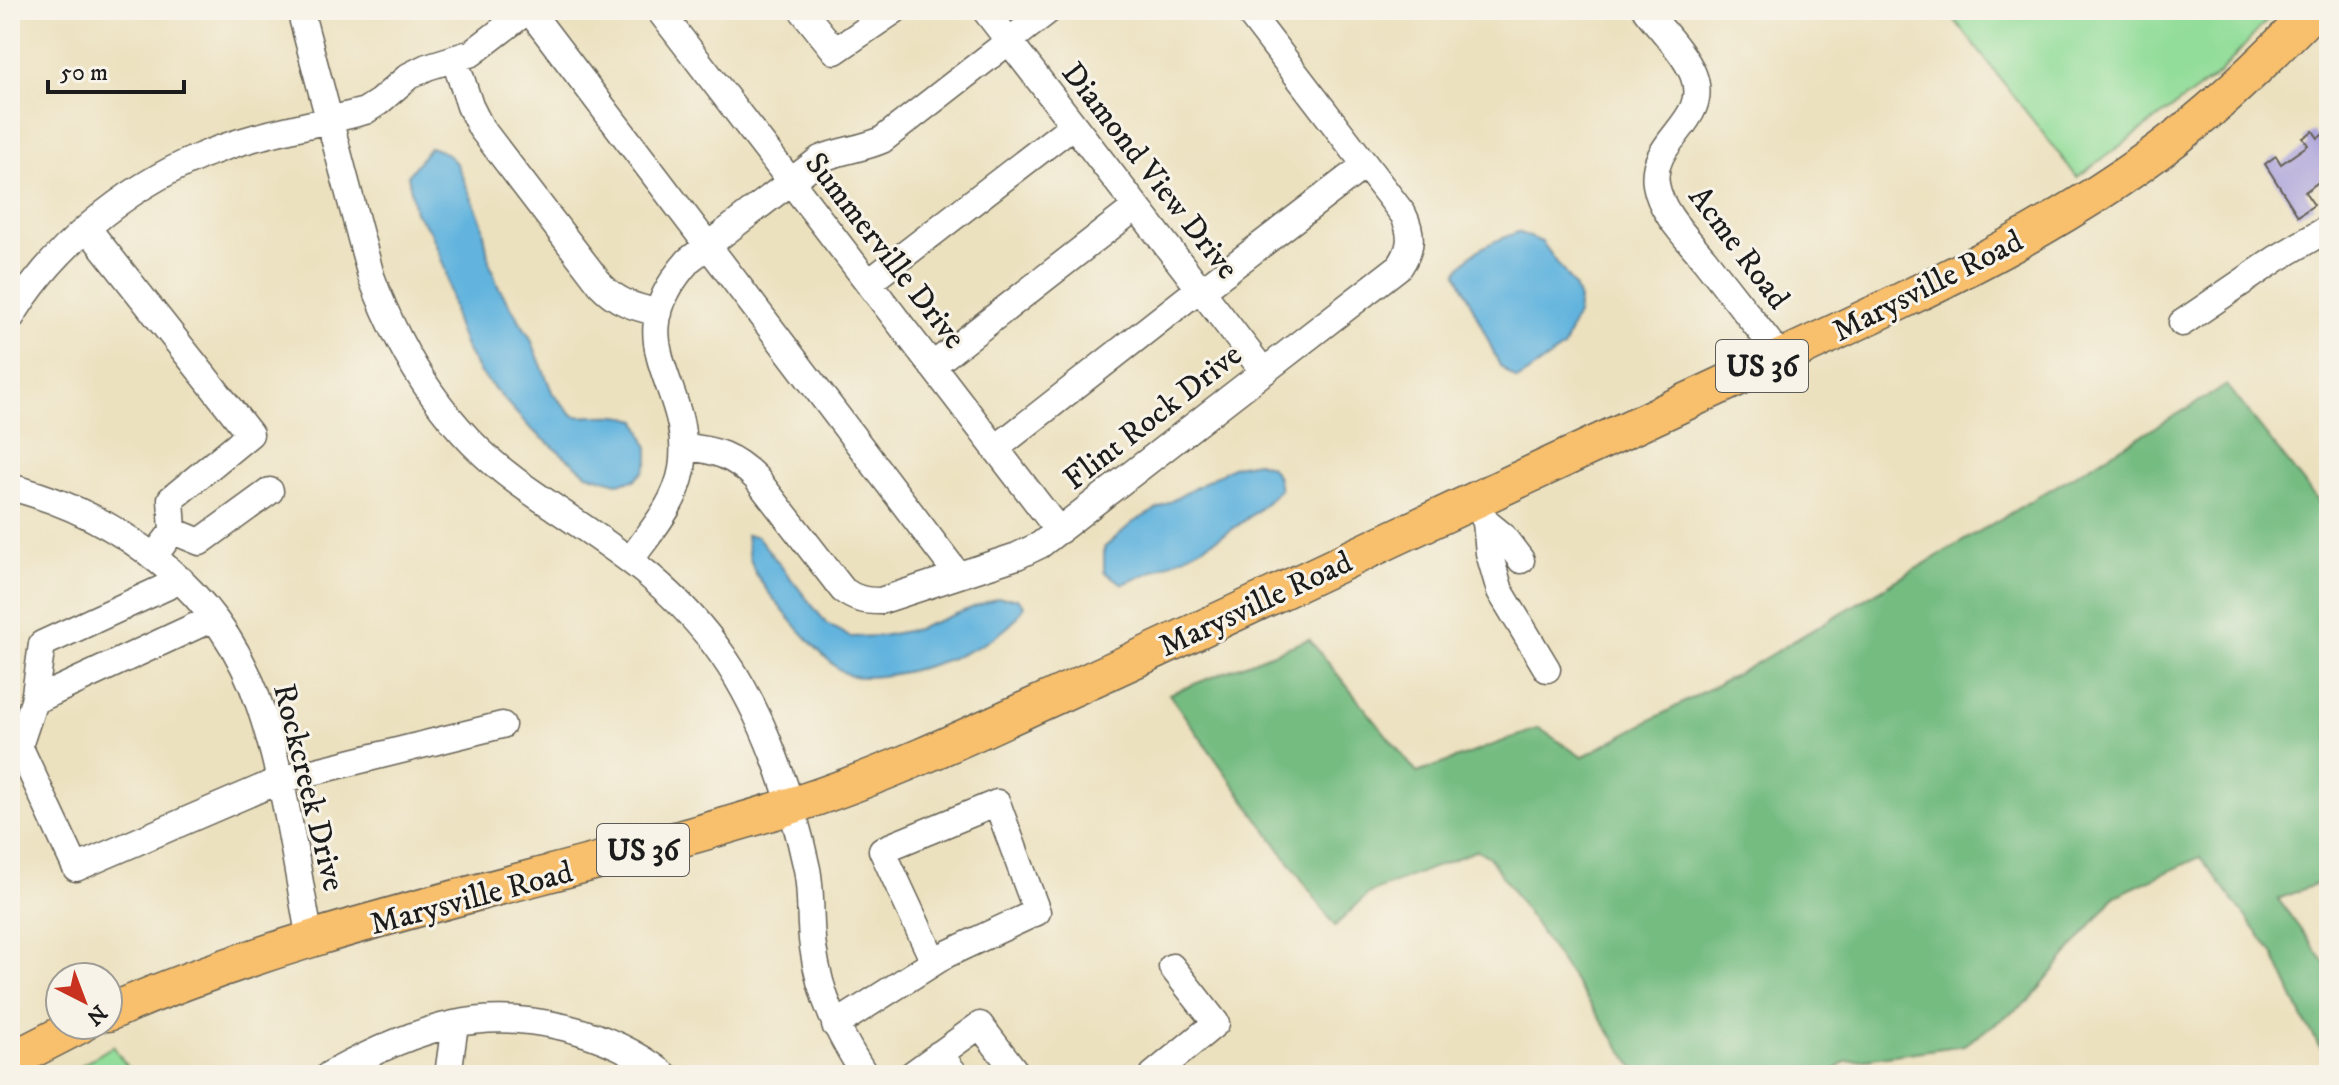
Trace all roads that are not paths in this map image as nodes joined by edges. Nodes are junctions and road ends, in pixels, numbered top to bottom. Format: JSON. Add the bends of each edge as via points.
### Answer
{"nodes":[{"id":1,"x":300,"y":10,"type":"edge"},
{"id":2,"x":529,"y":10,"type":"edge"},
{"id":3,"x":659,"y":10,"type":"edge"},
{"id":4,"x":802,"y":10,"type":"edge"},
{"id":5,"x":895,"y":10,"type":"edge"},
{"id":6,"x":985,"y":10,"type":"edge"},
{"id":7,"x":1049,"y":10,"type":"edge"},
{"id":8,"x":1247,"y":10,"type":"edge"},
{"id":9,"x":1646,"y":10,"type":"edge"},
{"id":10,"x":2314,"y":10,"type":"edge"},
{"id":11,"x":1009,"y":41,"type":"junction"},
{"id":12,"x":455,"y":60,"type":"junction"},
{"id":13,"x":329,"y":120,"type":"junction"},
{"id":14,"x":1073,"y":125,"type":"junction"},
{"id":15,"x":1365,"y":165,"type":"junction"},
{"id":16,"x":790,"y":181,"type":"junction"},
{"id":17,"x":1136,"y":207,"type":"junction"},
{"id":18,"x":2329,"y":228,"type":"edge"},
{"id":19,"x":88,"y":229,"type":"junction"},
{"id":20,"x":707,"y":246,"type":"junction"},
{"id":21,"x":868,"y":283,"type":"junction"},
{"id":22,"x":1200,"y":290,"type":"junction"},
{"id":23,"x":659,"y":313,"type":"junction"},
{"id":24,"x":10,"y":319,"type":"edge"},
{"id":25,"x":2182,"y":323,"type":"dead end"},
{"id":26,"x":1781,"y":357,"type":"junction"},
{"id":27,"x":932,"y":366,"type":"junction"},
{"id":28,"x":1264,"y":372,"type":"junction"},
{"id":29,"x":684,"y":447,"type":"junction"},
{"id":30,"x":995,"y":449,"type":"junction"},
{"id":31,"x":10,"y":487,"type":"edge"},
{"id":32,"x":270,"y":491,"type":"dead end"},
{"id":33,"x":1480,"y":512,"type":"junction"},
{"id":34,"x":173,"y":531,"type":"junction"},
{"id":35,"x":1059,"y":531,"type":"junction"},
{"id":36,"x":154,"y":556,"type":"junction"},
{"id":37,"x":631,"y":559,"type":"junction"},
{"id":38,"x":1521,"y":560,"type":"dead end"},
{"id":39,"x":958,"y":575,"type":"junction"},
{"id":40,"x":181,"y":580,"type":"junction"},
{"id":41,"x":213,"y":618,"type":"junction"},
{"id":42,"x":1547,"y":669,"type":"dead end"},
{"id":43,"x":34,"y":701,"type":"junction"},
{"id":44,"x":502,"y":725,"type":"dead end"},
{"id":45,"x":280,"y":780,"type":"junction"},
{"id":46,"x":790,"y":806,"type":"junction"},
{"id":47,"x":310,"y":940,"type":"junction"},
{"id":48,"x":940,"y":958,"type":"junction"},
{"id":49,"x":1172,"y":967,"type":"dead end"},
{"id":50,"x":124,"y":1006,"type":"edge"},
{"id":51,"x":455,"y":1024,"type":"junction"},
{"id":52,"x":835,"y":1025,"type":"junction"},
{"id":53,"x":49,"y":1041,"type":"edge"},
{"id":54,"x":939,"y":1054,"type":"junction"},
{"id":55,"x":10,"y":1061,"type":"edge"},
{"id":56,"x":329,"y":1075,"type":"edge"},
{"id":57,"x":448,"y":1075,"type":"edge"},
{"id":58,"x":665,"y":1075,"type":"edge"},
{"id":59,"x":865,"y":1075,"type":"edge"},
{"id":60,"x":911,"y":1075,"type":"edge"},
{"id":61,"x":956,"y":1075,"type":"edge"},
{"id":62,"x":1018,"y":1075,"type":"edge"},
{"id":63,"x":1153,"y":1075,"type":"edge"}],
"edges":[{"from":1,"to":13,"type":"street"},
{"from":2,"to":12,"type":"street"},
{"from":2,"to":20,"type":"street"},
{"from":3,"to":16,"type":"street","name":"Summerville Drive"},
{"from":4,"to":5,"type":"street","via":[[835,51]]},
{"from":6,"to":11,"type":"street","name":"Diamond View Drive"},
{"from":7,"to":11,"type":"street"},
{"from":8,"to":15,"type":"street","name":"Flint Rock Drive"},
{"from":9,"to":26,"type":"street","name":"Acme Road","via":[[1686,62],[1697,88],[1690,118],[1656,166],[1659,195]]},
{"from":10,"to":26,"type":"highway","name":"Marysville Road","number":"US 36","via":[[2198,120],[2083,202],[1996,253]]},
{"from":11,"to":14,"type":"street","name":"Diamond View Drive"},
{"from":11,"to":16,"type":"street","via":[[882,140],[820,159]]},
{"from":12,"to":13,"type":"street","via":[[409,76],[365,111]]},
{"from":12,"to":23,"type":"street","via":[[481,128],[601,285],[626,305]]},
{"from":13,"to":19,"type":"street","via":[[200,156],[130,195]]},
{"from":13,"to":37,"type":"street","via":[[386,317],[429,392],[481,452],[514,480]]},
{"from":14,"to":17,"type":"street","name":"Diamond View Drive"},
{"from":14,"to":21,"type":"street"},
{"from":15,"to":22,"type":"street"},
{"from":15,"to":28,"type":"street","name":"Flint Rock Drive","via":[[1409,226],[1408,255]]},
{"from":16,"to":20,"type":"street"},
{"from":16,"to":21,"type":"street","name":"Summerville Drive"},
{"from":17,"to":22,"type":"street","name":"Diamond View Drive"},
{"from":17,"to":27,"type":"street"},
{"from":18,"to":25,"type":"street"},
{"from":19,"to":24,"type":"street","via":[[41,276]]},
{"from":19,"to":34,"type":"street","via":[[250,434],[171,499]]},
{"from":20,"to":23,"type":"street","via":[[676,274]]},
{"from":20,"to":39,"type":"street"},
{"from":21,"to":27,"type":"street","name":"Summerville Drive"},
{"from":22,"to":28,"type":"street","name":"Diamond View Drive"},
{"from":22,"to":30,"type":"street"},
{"from":23,"to":29,"type":"street","via":[[660,363]]},
{"from":26,"to":33,"type":"highway","name":"Marysville Road","number":"US 36"},
{"from":27,"to":30,"type":"street","name":"Summerville Drive"},
{"from":28,"to":35,"type":"street","name":"Flint Rock Drive"},
{"from":29,"to":37,"type":"street","via":[[675,493]]},
{"from":29,"to":39,"type":"street","name":"Flint Rock Drive","via":[[707,449],[742,464],[854,597],[880,601]]},
{"from":30,"to":35,"type":"street","name":"Summerville Drive"},
{"from":31,"to":36,"type":"street","name":"Rockcreek Drive","via":[[71,506]]},
{"from":32,"to":34,"type":"street","via":[[200,542]]},
{"from":33,"to":38,"type":"street"},
{"from":33,"to":42,"type":"street","via":[[1500,591]]},
{"from":33,"to":46,"type":"highway","name":"Marysville Road","number":"US 36","via":[[958,741]]},
{"from":34,"to":36,"type":"street"},
{"from":35,"to":39,"type":"street","name":"Flint Rock Drive","via":[[1017,556]]},
{"from":36,"to":40,"type":"street","name":"Rockcreek Drive"},
{"from":37,"to":46,"type":"street","via":[[686,610],[723,657],[764,733]]},
{"from":40,"to":41,"type":"street","name":"Rockcreek Drive"},
{"from":40,"to":43,"type":"street","via":[[42,644]]},
{"from":41,"to":43,"type":"street"},
{"from":41,"to":45,"type":"street","name":"Rockcreek Drive","via":[[261,707]]},
{"from":43,"to":45,"type":"street","via":[[19,746],[76,868]]},
{"from":44,"to":45,"type":"street"},
{"from":45,"to":47,"type":"street","name":"Rockcreek Drive"},
{"from":46,"to":47,"type":"highway","name":"Marysville Road","number":"US 36"},
{"from":46,"to":52,"type":"street","via":[[807,871],[823,998]]},
{"from":47,"to":50,"type":"highway","name":"Marysville Road","number":"US 36","via":[[198,975]]},
{"from":48,"to":48,"type":"street","via":[[882,850],[997,803],[1037,912]]},
{"from":48,"to":52,"type":"street"},
{"from":49,"to":63,"type":"street","via":[[1216,1023]]},
{"from":51,"to":56,"type":"street","via":[[397,1043]]},
{"from":51,"to":57,"type":"street"},
{"from":51,"to":58,"type":"street","via":[[509,1019],[560,1027],[611,1042]]},
{"from":52,"to":59,"type":"street"},
{"from":53,"to":55,"type":"highway"},
{"from":54,"to":60,"type":"street"},
{"from":54,"to":61,"type":"street"},
{"from":54,"to":62,"type":"street","via":[[980,1025]]}]}
